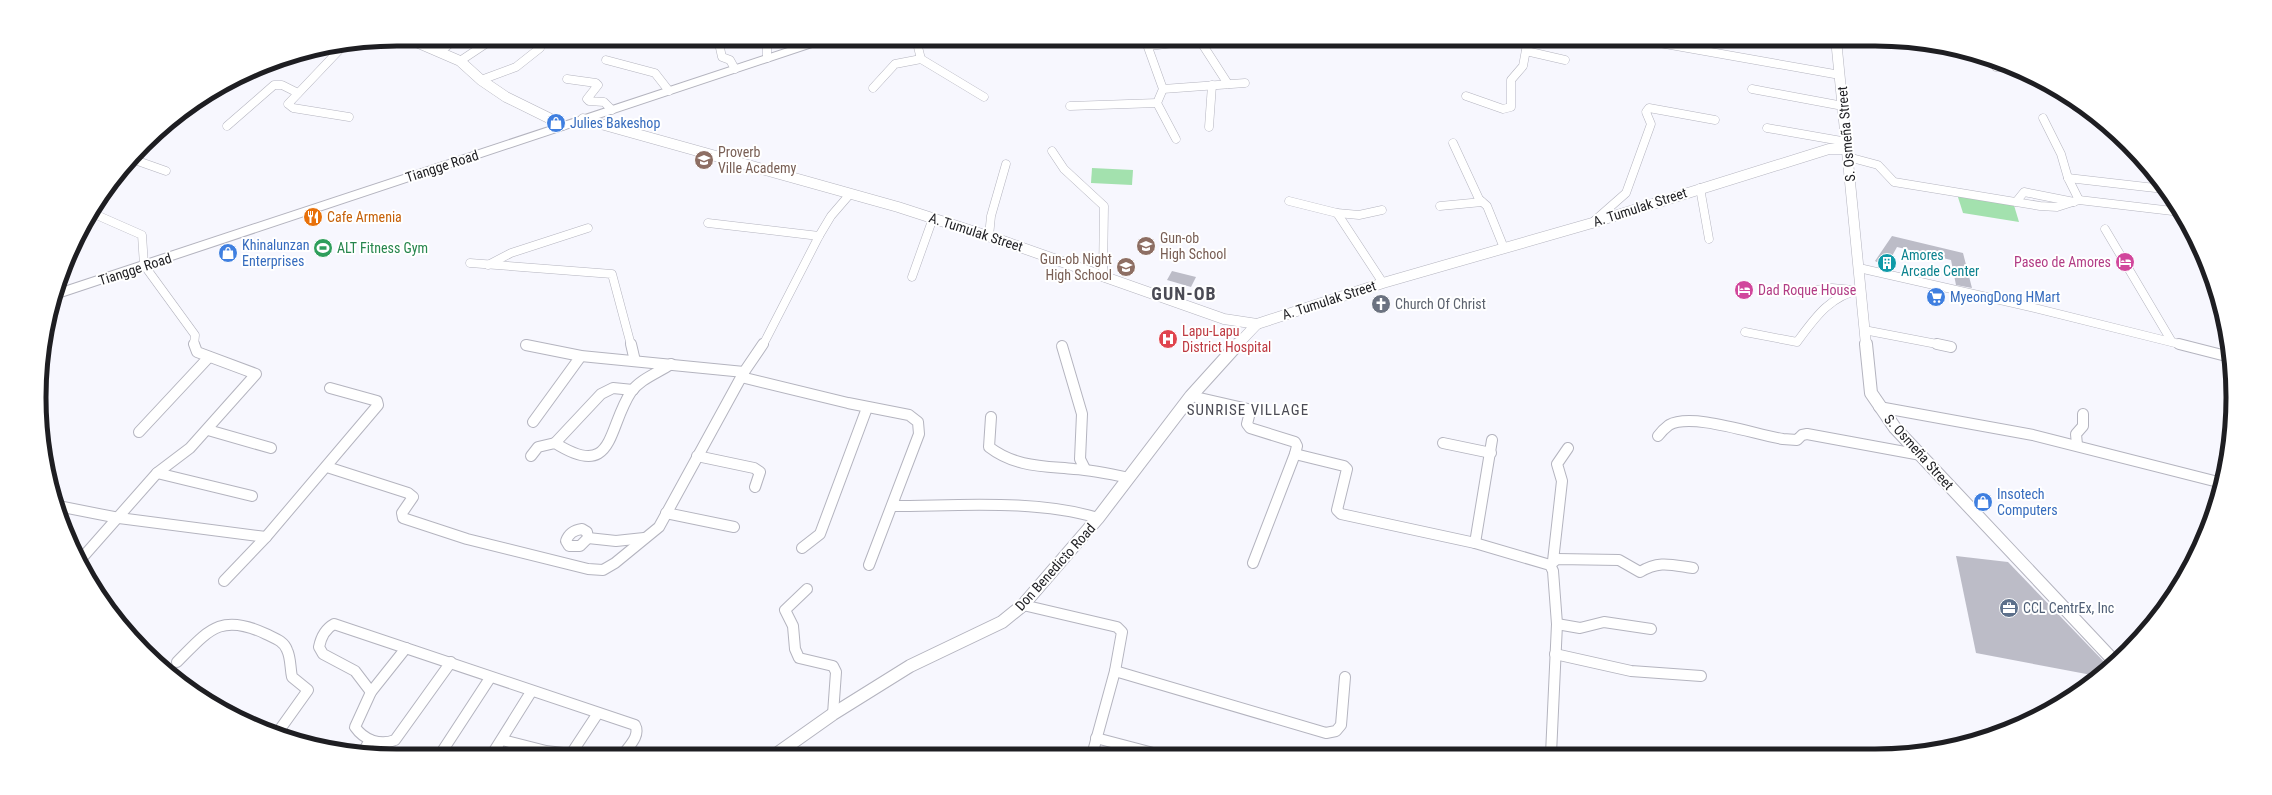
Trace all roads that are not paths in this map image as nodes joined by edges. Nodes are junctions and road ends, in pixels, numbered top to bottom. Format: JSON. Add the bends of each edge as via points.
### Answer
{"nodes":[{"id":1,"x":426,"y":46,"type":"edge"},
{"id":2,"x":447,"y":46,"type":"edge"},
{"id":3,"x":482,"y":46,"type":"edge"},
{"id":4,"x":720,"y":46,"type":"edge"},
{"id":5,"x":767,"y":46,"type":"edge"},
{"id":6,"x":803,"y":46,"type":"edge"},
{"id":7,"x":918,"y":46,"type":"edge"},
{"id":8,"x":1148,"y":46,"type":"edge"},
{"id":9,"x":1204,"y":46,"type":"edge"},
{"id":10,"x":1527,"y":46,"type":"edge"},
{"id":11,"x":1676,"y":46,"type":"edge"},
{"id":12,"x":1837,"y":46,"type":"edge"},
{"id":13,"x":540,"y":48,"type":"dead end"},
{"id":14,"x":338,"y":51,"type":"edge"},
{"id":15,"x":1526,"y":51,"type":"junction"},
{"id":16,"x":440,"y":52,"type":"junction"},
{"id":17,"x":767,"y":58,"type":"junction"},
{"id":18,"x":921,"y":59,"type":"junction"},
{"id":19,"x":606,"y":60,"type":"dead end"},
{"id":20,"x":1565,"y":60,"type":"dead end"},
{"id":21,"x":460,"y":61,"type":"junction"},
{"id":22,"x":735,"y":69,"type":"junction"},
{"id":23,"x":1840,"y":75,"type":"junction"},
{"id":24,"x":567,"y":79,"type":"dead end"},
{"id":25,"x":481,"y":80,"type":"junction"},
{"id":26,"x":1245,"y":83,"type":"dead end"},
{"id":27,"x":1228,"y":84,"type":"junction"},
{"id":28,"x":1212,"y":85,"type":"junction"},
{"id":29,"x":873,"y":88,"type":"dead end"},
{"id":30,"x":1163,"y":89,"type":"junction"},
{"id":31,"x":1752,"y":89,"type":"dead end"},
{"id":32,"x":669,"y":91,"type":"junction"},
{"id":33,"x":298,"y":93,"type":"junction"},
{"id":34,"x":1466,"y":96,"type":"dead end"},
{"id":35,"x":984,"y":97,"type":"dead end"},
{"id":36,"x":1157,"y":103,"type":"junction"},
{"id":37,"x":1070,"y":106,"type":"dead end"},
{"id":38,"x":1843,"y":106,"type":"junction"},
{"id":39,"x":612,"y":110,"type":"junction"},
{"id":40,"x":349,"y":117,"type":"dead end"},
{"id":41,"x":2043,"y":118,"type":"dead end"},
{"id":42,"x":583,"y":119,"type":"junction"},
{"id":43,"x":1715,"y":120,"type":"dead end"},
{"id":44,"x":564,"y":125,"type":"junction"},
{"id":45,"x":227,"y":126,"type":"dead end"},
{"id":46,"x":1209,"y":127,"type":"dead end"},
{"id":47,"x":1767,"y":128,"type":"dead end"},
{"id":48,"x":1176,"y":140,"type":"dead end"},
{"id":49,"x":1453,"y":143,"type":"dead end"},
{"id":50,"x":1847,"y":149,"type":"junction"},
{"id":51,"x":1052,"y":151,"type":"dead end"},
{"id":52,"x":138,"y":161,"type":"edge"},
{"id":53,"x":1006,"y":164,"type":"dead end"},
{"id":54,"x":166,"y":171,"type":"dead end"},
{"id":55,"x":2068,"y":178,"type":"junction"},
{"id":56,"x":1700,"y":188,"type":"junction"},
{"id":57,"x":2156,"y":188,"type":"edge"},
{"id":58,"x":850,"y":194,"type":"junction"},
{"id":59,"x":1289,"y":201,"type":"dead end"},
{"id":60,"x":2076,"y":201,"type":"junction"},
{"id":61,"x":1482,"y":202,"type":"junction"},
{"id":62,"x":2016,"y":202,"type":"junction"},
{"id":63,"x":1440,"y":206,"type":"dead end"},
{"id":64,"x":1382,"y":210,"type":"dead end"},
{"id":65,"x":2172,"y":211,"type":"edge"},
{"id":66,"x":1337,"y":213,"type":"junction"},
{"id":67,"x":97,"y":215,"type":"edge"},
{"id":68,"x":933,"y":218,"type":"junction"},
{"id":69,"x":708,"y":223,"type":"dead end"},
{"id":70,"x":1592,"y":223,"type":"junction"},
{"id":71,"x":588,"y":228,"type":"dead end"},
{"id":72,"x":2105,"y":229,"type":"dead end"},
{"id":73,"x":820,"y":236,"type":"junction"},
{"id":74,"x":989,"y":236,"type":"junction"},
{"id":75,"x":1709,"y":239,"type":"dead end"},
{"id":76,"x":1504,"y":248,"type":"junction"},
{"id":77,"x":470,"y":263,"type":"dead end"},
{"id":78,"x":144,"y":265,"type":"junction"},
{"id":79,"x":488,"y":265,"type":"junction"},
{"id":80,"x":1859,"y":268,"type":"junction"},
{"id":81,"x":1103,"y":276,"type":"junction"},
{"id":82,"x":912,"y":277,"type":"dead end"},
{"id":83,"x":1383,"y":283,"type":"junction"},
{"id":84,"x":1857,"y":290,"type":"junction"},
{"id":85,"x":1799,"y":292,"type":"dead end"},
{"id":86,"x":63,"y":293,"type":"edge"},
{"id":87,"x":1257,"y":324,"type":"junction"},
{"id":88,"x":1864,"y":330,"type":"junction"},
{"id":89,"x":1745,"y":332,"type":"dead end"},
{"id":90,"x":2172,"y":342,"type":"junction"},
{"id":91,"x":526,"y":345,"type":"dead end"},
{"id":92,"x":1062,"y":346,"type":"dead end"},
{"id":93,"x":1951,"y":347,"type":"dead end"},
{"id":94,"x":2223,"y":354,"type":"edge"},
{"id":95,"x":581,"y":356,"type":"junction"},
{"id":96,"x":209,"y":357,"type":"junction"},
{"id":97,"x":635,"y":361,"type":"junction"},
{"id":98,"x":671,"y":364,"type":"junction"},
{"id":99,"x":743,"y":374,"type":"junction"},
{"id":100,"x":330,"y":388,"type":"dead end"},
{"id":101,"x":633,"y":390,"type":"junction"},
{"id":102,"x":1191,"y":396,"type":"junction"},
{"id":103,"x":1879,"y":407,"type":"junction"},
{"id":104,"x":867,"y":408,"type":"junction"},
{"id":105,"x":2083,"y":414,"type":"dead end"},
{"id":106,"x":991,"y":417,"type":"dead end"},
{"id":107,"x":533,"y":422,"type":"dead end"},
{"id":108,"x":208,"y":430,"type":"junction"},
{"id":109,"x":139,"y":432,"type":"dead end"},
{"id":110,"x":1658,"y":436,"type":"dead end"},
{"id":111,"x":1492,"y":440,"type":"dead end"},
{"id":112,"x":555,"y":443,"type":"junction"},
{"id":113,"x":1443,"y":443,"type":"dead end"},
{"id":114,"x":2077,"y":445,"type":"junction"},
{"id":115,"x":271,"y":448,"type":"dead end"},
{"id":116,"x":1568,"y":448,"type":"dead end"},
{"id":117,"x":1491,"y":453,"type":"junction"},
{"id":118,"x":1295,"y":454,"type":"junction"},
{"id":119,"x":531,"y":456,"type":"dead end"},
{"id":120,"x":697,"y":456,"type":"junction"},
{"id":121,"x":1921,"y":456,"type":"junction"},
{"id":122,"x":327,"y":467,"type":"junction"},
{"id":123,"x":1085,"y":469,"type":"junction"},
{"id":124,"x":156,"y":472,"type":"junction"},
{"id":125,"x":1129,"y":478,"type":"junction"},
{"id":126,"x":2216,"y":481,"type":"edge"},
{"id":127,"x":755,"y":487,"type":"dead end"},
{"id":128,"x":252,"y":496,"type":"dead end"},
{"id":129,"x":892,"y":506,"type":"junction"},
{"id":130,"x":64,"y":507,"type":"edge"},
{"id":131,"x":666,"y":513,"type":"junction"},
{"id":132,"x":119,"y":518,"type":"junction"},
{"id":133,"x":1098,"y":518,"type":"junction"},
{"id":134,"x":734,"y":526,"type":"dead end"},
{"id":135,"x":266,"y":537,"type":"junction"},
{"id":136,"x":588,"y":538,"type":"dead end"},
{"id":137,"x":644,"y":538,"type":"junction"},
{"id":138,"x":1475,"y":543,"type":"junction"},
{"id":139,"x":802,"y":548,"type":"dead end"},
{"id":140,"x":84,"y":556,"type":"edge"},
{"id":141,"x":1253,"y":563,"type":"dead end"},
{"id":142,"x":1551,"y":563,"type":"junction"},
{"id":143,"x":869,"y":565,"type":"dead end"},
{"id":144,"x":1693,"y":568,"type":"dead end"},
{"id":145,"x":224,"y":581,"type":"dead end"},
{"id":146,"x":807,"y":589,"type":"dead end"},
{"id":147,"x":1023,"y":605,"type":"junction"},
{"id":148,"x":1558,"y":624,"type":"junction"},
{"id":149,"x":1651,"y":629,"type":"dead end"},
{"id":150,"x":406,"y":648,"type":"junction"},
{"id":151,"x":1555,"y":654,"type":"junction"},
{"id":152,"x":2111,"y":658,"type":"edge"},
{"id":153,"x":177,"y":662,"type":"dead end"},
{"id":154,"x":450,"y":662,"type":"junction"},
{"id":155,"x":1115,"y":671,"type":"junction"},
{"id":156,"x":1701,"y":676,"type":"dead end"},
{"id":157,"x":1345,"y":677,"type":"dead end"},
{"id":158,"x":490,"y":678,"type":"junction"},
{"id":159,"x":371,"y":692,"type":"junction"},
{"id":160,"x":531,"y":692,"type":"junction"},
{"id":161,"x":598,"y":713,"type":"junction"},
{"id":162,"x":833,"y":714,"type":"junction"},
{"id":163,"x":281,"y":728,"type":"edge"},
{"id":164,"x":1096,"y":738,"type":"junction"},
{"id":165,"x":370,"y":740,"type":"junction"},
{"id":166,"x":502,"y":740,"type":"junction"},
{"id":167,"x":366,"y":747,"type":"edge"},
{"id":168,"x":786,"y":748,"type":"edge"},
{"id":169,"x":444,"y":749,"type":"edge"},
{"id":170,"x":496,"y":749,"type":"edge"},
{"id":171,"x":531,"y":749,"type":"edge"},
{"id":172,"x":574,"y":749,"type":"edge"},
{"id":173,"x":627,"y":749,"type":"edge"},
{"id":174,"x":1093,"y":749,"type":"edge"},
{"id":175,"x":1138,"y":749,"type":"edge"},
{"id":176,"x":1551,"y":749,"type":"edge"}],
"edges":[{"from":1,"to":16,"type":"street"},
{"from":2,"to":16,"type":"street"},
{"from":3,"to":21,"type":"street"},
{"from":4,"to":22,"type":"street","via":[[722,57],[730,60]]},
{"from":5,"to":17,"type":"street"},
{"from":6,"to":17,"type":"main road","name":"Tiangge Road"},
{"from":7,"to":18,"type":"street"},
{"from":8,"to":30,"type":"street"},
{"from":9,"to":27,"type":"street"},
{"from":10,"to":15,"type":"street"},
{"from":11,"to":23,"type":"street"},
{"from":12,"to":23,"type":"street","name":"S. Osmeña Street"},
{"from":13,"to":25,"type":"street","via":[[516,67]]},
{"from":14,"to":33,"type":"street"},
{"from":15,"to":20,"type":"street"},
{"from":15,"to":34,"type":"street","via":[[1523,66],[1511,80],[1511,107],[1508,109]]},
{"from":16,"to":21,"type":"street"},
{"from":17,"to":22,"type":"main road","name":"Tiangge Road"},
{"from":18,"to":29,"type":"street","via":[[895,64]]},
{"from":18,"to":35,"type":"street"},
{"from":19,"to":32,"type":"street","via":[[655,73]]},
{"from":21,"to":25,"type":"street"},
{"from":22,"to":32,"type":"main road","name":"Tiangge Road"},
{"from":23,"to":38,"type":"street","name":"S. Osmeña Street"},
{"from":24,"to":39,"type":"street","via":[[598,85],[587,99],[604,102]]},
{"from":25,"to":44,"type":"street","via":[[506,98]]},
{"from":26,"to":27,"type":"street"},
{"from":27,"to":28,"type":"street"},
{"from":28,"to":30,"type":"street"},
{"from":28,"to":46,"type":"street"},
{"from":30,"to":36,"type":"street"},
{"from":31,"to":38,"type":"street"},
{"from":32,"to":39,"type":"main road","name":"Tiangge Road"},
{"from":33,"to":40,"type":"street","via":[[288,104],[289,107]]},
{"from":33,"to":45,"type":"street","via":[[282,85],[274,85]]},
{"from":36,"to":37,"type":"street"},
{"from":36,"to":48,"type":"street"},
{"from":38,"to":50,"type":"street","name":"S. Osmeña Street"},
{"from":39,"to":42,"type":"main road","name":"Tiangge Road"},
{"from":41,"to":55,"type":"street","via":[[2061,154]]},
{"from":42,"to":44,"type":"main road","name":"Tiangge Road"},
{"from":42,"to":58,"type":"street","name":"A. Tumulak Street"},
{"from":43,"to":70,"type":"street","via":[[1649,108],[1646,112],[1651,124],[1626,193]]},
{"from":44,"to":78,"type":"main road","name":"Tiangge Road"},
{"from":47,"to":50,"type":"street"},
{"from":49,"to":61,"type":"street"},
{"from":50,"to":56,"type":"street","name":"A. Tumulak Street","via":[[1829,149]]},
{"from":50,"to":62,"type":"street","via":[[1881,167],[1894,182]]},
{"from":50,"to":80,"type":"street","name":"S. Osmeña Street"},
{"from":51,"to":81,"type":"street","via":[[1064,169],[1104,206]]},
{"from":52,"to":54,"type":"street"},
{"from":53,"to":74,"type":"street","via":[[991,216]]},
{"from":55,"to":57,"type":"street"},
{"from":55,"to":60,"type":"street"},
{"from":56,"to":70,"type":"street","name":"A. Tumulak Street"},
{"from":56,"to":75,"type":"street"},
{"from":58,"to":68,"type":"street","name":"A. Tumulak Street"},
{"from":58,"to":73,"type":"street","via":[[831,216]]},
{"from":59,"to":66,"type":"street"},
{"from":60,"to":62,"type":"street","via":[[2057,207]]},
{"from":60,"to":62,"type":"street","via":[[2024,192]]},
{"from":60,"to":65,"type":"street"},
{"from":61,"to":63,"type":"street"},
{"from":61,"to":76,"type":"street"},
{"from":64,"to":66,"type":"street","via":[[1360,215]]},
{"from":66,"to":83,"type":"street"},
{"from":67,"to":78,"type":"street","via":[[142,235]]},
{"from":68,"to":74,"type":"street","name":"A. Tumulak Street"},
{"from":68,"to":82,"type":"street"},
{"from":69,"to":73,"type":"street"},
{"from":70,"to":76,"type":"street","name":"A. Tumulak Street"},
{"from":71,"to":79,"type":"street","via":[[511,253]]},
{"from":72,"to":90,"type":"street"},
{"from":73,"to":99,"type":"street","via":[[787,295],[769,336]]},
{"from":74,"to":81,"type":"street","name":"A. Tumulak Street"},
{"from":76,"to":83,"type":"street","name":"A. Tumulak Street"},
{"from":77,"to":79,"type":"street"},
{"from":78,"to":86,"type":"main road","name":"Tiangge Road"},
{"from":78,"to":96,"type":"street","via":[[195,335],[194,348]]},
{"from":79,"to":97,"type":"street","via":[[612,274]]},
{"from":80,"to":84,"type":"street","name":"S. Osmeña Street"},
{"from":80,"to":90,"type":"street"},
{"from":81,"to":87,"type":"street","name":"A. Tumulak Street","via":[[1224,319]]},
{"from":83,"to":87,"type":"street","name":"A. Tumulak Street"},
{"from":84,"to":85,"type":"street","via":[[1832,286],[1817,291]]},
{"from":84,"to":88,"type":"street","name":"S. Osmeña Street"},
{"from":84,"to":89,"type":"street","via":[[1831,302],[1821,310],[1797,342]]},
{"from":87,"to":102,"type":"street","name":"Don Benedicto Road"},
{"from":88,"to":93,"type":"street"},
{"from":88,"to":103,"type":"street","name":"S. Osmeña Street","via":[[1871,394]]},
{"from":90,"to":94,"type":"street"},
{"from":91,"to":95,"type":"street"},
{"from":92,"to":123,"type":"street","via":[[1082,414],[1080,459]]},
{"from":95,"to":97,"type":"street"},
{"from":95,"to":107,"type":"street"},
{"from":96,"to":108,"type":"street","via":[[256,374]]},
{"from":96,"to":109,"type":"street"},
{"from":97,"to":98,"type":"street"},
{"from":98,"to":99,"type":"street"},
{"from":98,"to":101,"type":"street"},
{"from":99,"to":104,"type":"street"},
{"from":99,"to":120,"type":"street"},
{"from":100,"to":122,"type":"street","via":[[377,401],[378,405]]},
{"from":101,"to":112,"type":"street","via":[[613,388],[601,394]]},
{"from":101,"to":112,"type":"street","via":[[602,454],[590,457],[571,455]]},
{"from":102,"to":118,"type":"street","via":[[1248,409],[1248,426],[1296,442]]},
{"from":102,"to":125,"type":"street","name":"Don Benedicto Road"},
{"from":103,"to":114,"type":"street"},
{"from":103,"to":121,"type":"street","name":"S. Osmeña Street"},
{"from":104,"to":129,"type":"street","via":[[909,415],[918,422],[919,434]]},
{"from":104,"to":139,"type":"street","via":[[820,534]]},
{"from":105,"to":114,"type":"street","via":[[2083,426],[2076,434]]},
{"from":106,"to":123,"type":"street","via":[[989,447],[1003,458],[1049,468]]},
{"from":108,"to":115,"type":"street"},
{"from":108,"to":124,"type":"street","via":[[190,448]]},
{"from":110,"to":121,"type":"street","via":[[1670,425],[1689,422],[1738,429],[1765,438],[1797,440],[1807,434]]},
{"from":111,"to":117,"type":"street"},
{"from":112,"to":119,"type":"street","via":[[538,447]]},
{"from":113,"to":117,"type":"street"},
{"from":114,"to":126,"type":"street"},
{"from":116,"to":142,"type":"street","via":[[1557,464],[1562,481]]},
{"from":117,"to":138,"type":"street"},
{"from":118,"to":138,"type":"street","via":[[1342,465],[1346,469],[1337,510],[1341,514]]},
{"from":118,"to":141,"type":"street"},
{"from":120,"to":127,"type":"street","via":[[754,468],[760,472]]},
{"from":120,"to":131,"type":"street"},
{"from":121,"to":152,"type":"street","name":"S. Osmeña Street"},
{"from":122,"to":135,"type":"street"},
{"from":122,"to":137,"type":"street","via":[[408,493],[413,497],[402,513],[403,518],[467,540],[530,553],[588,570],[603,570]]},
{"from":123,"to":125,"type":"street"},
{"from":124,"to":128,"type":"street"},
{"from":124,"to":132,"type":"street"},
{"from":125,"to":133,"type":"street","name":"Don Benedicto Road"},
{"from":129,"to":133,"type":"street","via":[[1013,506],[1081,513]]},
{"from":129,"to":143,"type":"street"},
{"from":130,"to":132,"type":"street"},
{"from":131,"to":134,"type":"street"},
{"from":131,"to":137,"type":"street","via":[[659,527]]},
{"from":132,"to":135,"type":"street"},
{"from":132,"to":140,"type":"street"},
{"from":133,"to":147,"type":"street","name":"Don Benedicto Road"},
{"from":135,"to":145,"type":"street"},
{"from":136,"to":137,"type":"street","via":[[616,541]]},
{"from":138,"to":142,"type":"street"},
{"from":142,"to":144,"type":"street","via":[[1571,557],[1610,558],[1640,572],[1651,565],[1660,564]]},
{"from":142,"to":148,"type":"street"},
{"from":146,"to":162,"type":"street","via":[[785,610],[793,626],[795,649],[799,658],[832,666],[836,672]]},
{"from":147,"to":155,"type":"street","via":[[1117,628],[1122,632]]},
{"from":147,"to":162,"type":"street","name":"Don Benedicto Road","via":[[1002,622],[910,666]]},
{"from":148,"to":149,"type":"street","via":[[1580,628],[1604,622]]},
{"from":148,"to":151,"type":"street"},
{"from":150,"to":154,"type":"street"},
{"from":150,"to":159,"type":"street"},
{"from":150,"to":159,"type":"street","via":[[334,624],[328,627],[321,636],[319,647],[323,654],[355,671]]},
{"from":151,"to":156,"type":"street","via":[[1631,671]]},
{"from":151,"to":176,"type":"street"},
{"from":153,"to":163,"type":"street","via":[[212,628],[226,623],[249,625],[283,644],[288,652],[292,677],[308,690]]},
{"from":154,"to":158,"type":"street"},
{"from":154,"to":165,"type":"street","via":[[395,740]]},
{"from":155,"to":157,"type":"street","via":[[1326,734],[1336,731],[1341,725]]},
{"from":155,"to":164,"type":"street"},
{"from":158,"to":160,"type":"street"},
{"from":158,"to":169,"type":"street"},
{"from":159,"to":165,"type":"street","via":[[355,727],[358,733]]},
{"from":160,"to":161,"type":"street"},
{"from":160,"to":166,"type":"street"},
{"from":161,"to":172,"type":"street"},
{"from":161,"to":173,"type":"street","via":[[638,728],[638,734]]},
{"from":162,"to":168,"type":"street","name":"Don Benedicto Road"},
{"from":164,"to":174,"type":"street"},
{"from":164,"to":175,"type":"street"},
{"from":165,"to":167,"type":"street"},
{"from":166,"to":170,"type":"street"},
{"from":166,"to":171,"type":"street"}]}
